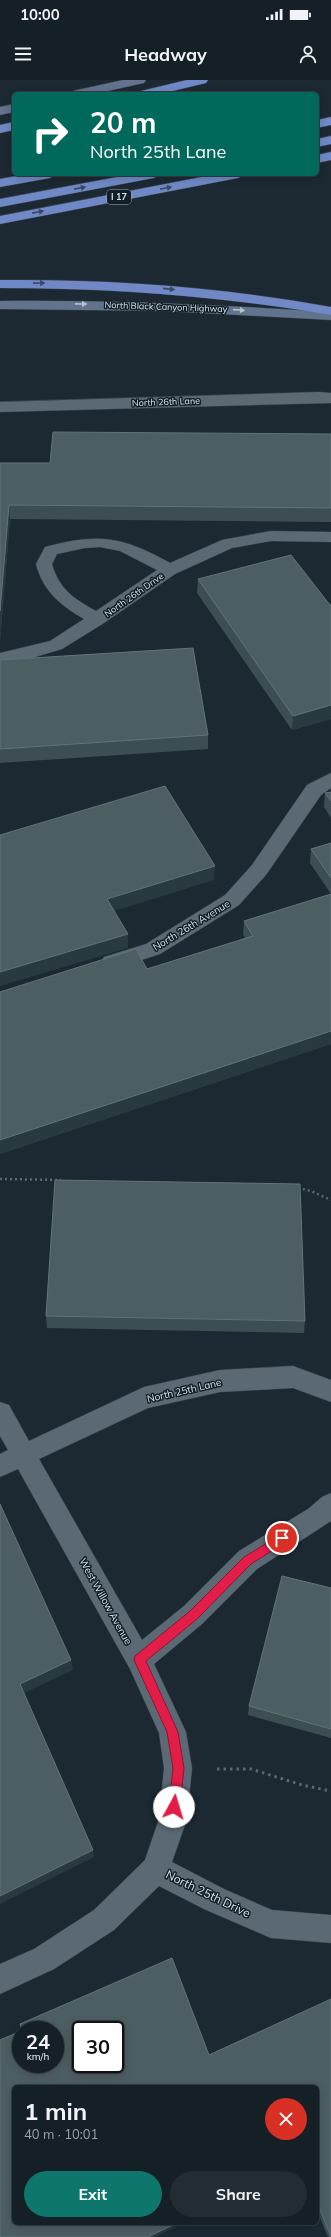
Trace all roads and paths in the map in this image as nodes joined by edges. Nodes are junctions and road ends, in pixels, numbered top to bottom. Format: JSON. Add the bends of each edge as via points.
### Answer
{"nodes":[{"id":1,"x":140,"y":80,"type":"edge"},
{"id":2,"x":202,"y":80,"type":"edge"},
{"id":3,"x":86,"y":92,"type":"edge"},
{"id":4,"x":153,"y":92,"type":"edge"},
{"id":5,"x":12,"y":108,"type":"edge"},
{"id":6,"x":0,"y":111,"type":"edge"},
{"id":7,"x":331,"y":121,"type":"edge"},
{"id":8,"x":319,"y":124,"type":"edge"},
{"id":9,"x":12,"y":126,"type":"edge"},
{"id":10,"x":0,"y":129,"type":"edge"},
{"id":11,"x":331,"y":140,"type":"edge"},
{"id":12,"x":319,"y":143,"type":"edge"},
{"id":13,"x":331,"y":156,"type":"edge"},
{"id":14,"x":319,"y":159,"type":"edge"},
{"id":15,"x":39,"y":176,"type":"edge"},
{"id":16,"x":143,"y":176,"type":"edge"},
{"id":17,"x":228,"y":176,"type":"edge"},
{"id":18,"x":0,"y":183,"type":"edge"},
{"id":19,"x":0,"y":203,"type":"edge"},
{"id":20,"x":0,"y":220,"type":"edge"},
{"id":21,"x":0,"y":284,"type":"edge"},
{"id":22,"x":0,"y":305,"type":"edge"},
{"id":23,"x":331,"y":311,"type":"edge"},
{"id":24,"x":331,"y":316,"type":"edge"},
{"id":25,"x":331,"y":398,"type":"edge"},
{"id":26,"x":0,"y":407,"type":"edge"},
{"id":27,"x":331,"y":537,"type":"edge"},
{"id":28,"x":169,"y":570,"type":"junction"},
{"id":29,"x":98,"y":619,"type":"junction"},
{"id":30,"x":0,"y":658,"type":"edge"},
{"id":31,"x":331,"y":779,"type":"edge"},
{"id":32,"x":94,"y":968,"type":"edge"},
{"id":33,"x":0,"y":1179,"type":"edge"},
{"id":34,"x":66,"y":1180,"type":"edge"},
{"id":35,"x":296,"y":1188,"type":"edge"},
{"id":36,"x":331,"y":1200,"type":"edge"},
{"id":37,"x":331,"y":1391,"type":"edge"},
{"id":38,"x":0,"y":1413,"type":"edge"},
{"id":39,"x":24,"y":1455,"type":"junction"},
{"id":40,"x":0,"y":1466,"type":"edge"},
{"id":41,"x":331,"y":1504,"type":"edge"},
{"id":42,"x":139,"y":1660,"type":"junction"},
{"id":43,"x":178,"y":1768,"type":"junction"},
{"id":44,"x":331,"y":1791,"type":"edge"},
{"id":45,"x":156,"y":1869,"type":"junction"},
{"id":46,"x":331,"y":1929,"type":"edge"},
{"id":47,"x":0,"y":1979,"type":"edge"}],
"edges":[{"from":1,"to":3,"type":"main road"},
{"from":2,"to":4,"type":"highway"},
{"from":5,"to":6,"type":"main road"},
{"from":7,"to":8,"type":"highway"},
{"from":9,"to":10,"type":"highway"},
{"from":11,"to":12,"type":"highway"},
{"from":13,"to":14,"type":"highway"},
{"from":15,"to":18,"type":"highway"},
{"from":19,"to":16,"type":"highway","one_way":true},
{"from":20,"to":17,"type":"highway","number":"I 17","one_way":true},
{"from":21,"to":23,"type":"highway","one_way":true,"via":[[50,283],[160,288],[242,297]]},
{"from":22,"to":24,"type":"main road","name":"North Black Canyon Highway","one_way":true,"via":[[204,308]]},
{"from":25,"to":26,"type":"street","name":"North 26th Lane"},
{"from":27,"to":28,"type":"street","name":"North 26th Drive","via":[[272,536],[228,544]]},
{"from":28,"to":29,"type":"street","name":"North 26th Drive"},
{"from":28,"to":29,"type":"street","name":"North 26th Drive","via":[[134,550],[103,542],[72,544],[51,551],[44,564],[46,578],[63,600]]},
{"from":29,"to":30,"type":"street","name":"North 26th Drive","via":[[56,646],[15,657]]},
{"from":31,"to":32,"type":"street","name":"North 26th Avenue","via":[[314,790],[259,870],[232,900],[153,949]]},
{"from":33,"to":34,"type":"path"},
{"from":35,"to":36,"type":"path","via":[[311,1191]]},
{"from":37,"to":39,"type":"street","name":"North 25th Lane","via":[[293,1377],[220,1381],[144,1398]]},
{"from":38,"to":39,"type":"street","name":"West Willow Avenue"},
{"from":39,"to":40,"type":"street","name":"North 25th Lane"},
{"from":39,"to":42,"type":"street","name":"West Willow Avenue"},
{"from":41,"to":42,"type":"street","via":[[317,1517],[248,1560],[193,1615]]},
{"from":42,"to":43,"type":"street","name":"West Willow Avenue","via":[[172,1732]]},
{"from":43,"to":44,"type":"path","via":[[250,1769]]},
{"from":43,"to":45,"type":"street","name":"West Willow Avenue","via":[[173,1819]]},
{"from":45,"to":46,"type":"street","name":"North 25th Drive","via":[[214,1899],[271,1924]]},
{"from":45,"to":47,"type":"street","name":"North 25th Drive","via":[[104,1920],[44,1959]]}]}
